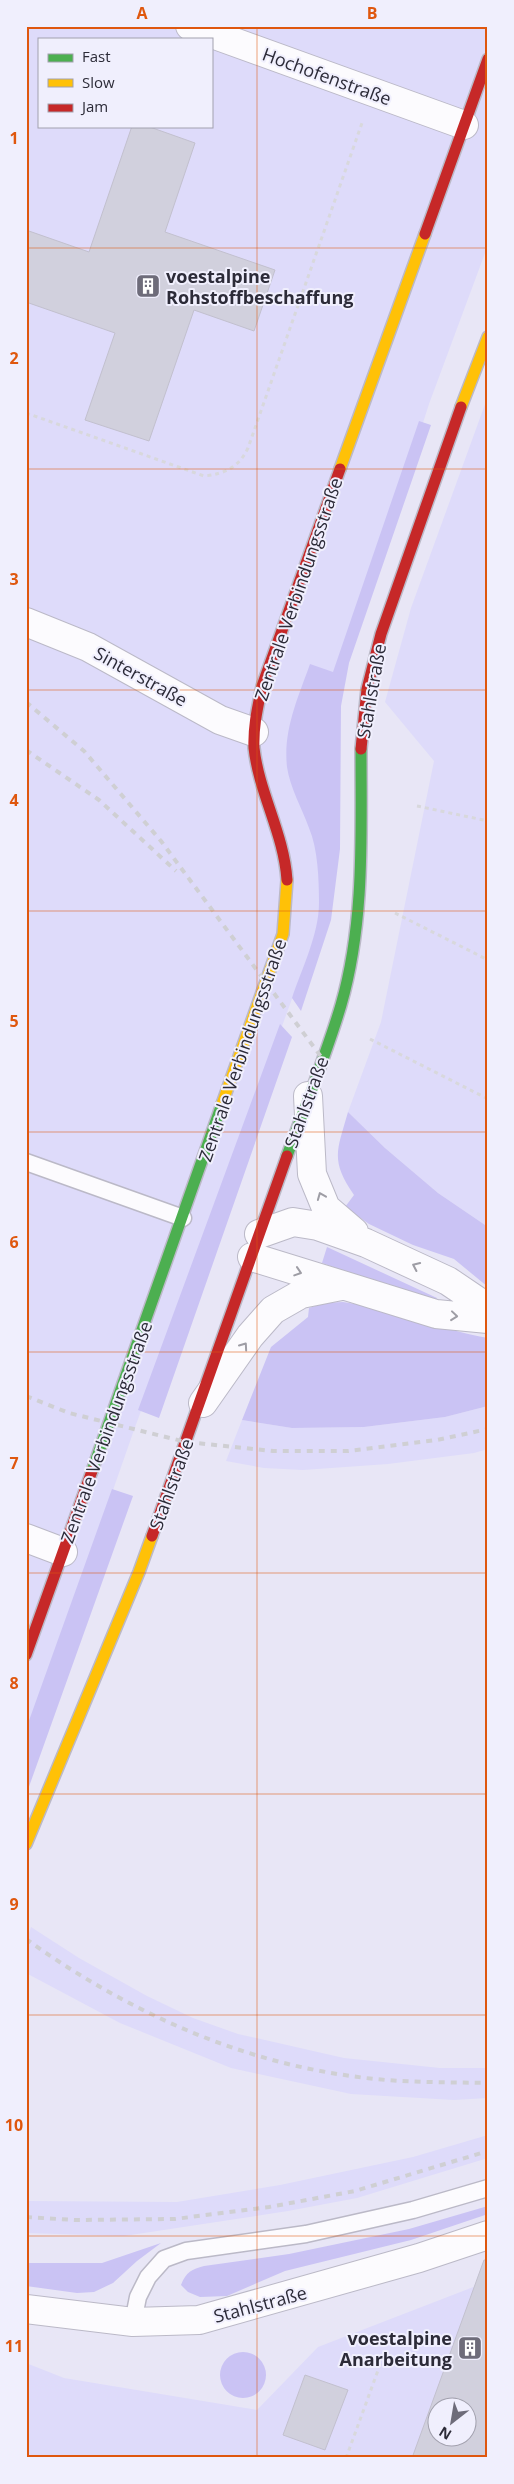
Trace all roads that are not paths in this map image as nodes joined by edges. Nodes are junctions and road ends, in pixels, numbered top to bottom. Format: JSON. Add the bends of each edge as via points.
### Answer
{"nodes":[{"id":1,"x":190,"y":26,"type":"edge"},
{"id":2,"x":488,"y":59,"type":"edge"},
{"id":3,"x":464,"y":124,"type":"junction"},
{"id":4,"x":488,"y":337,"type":"edge"},
{"id":5,"x":26,"y":622,"type":"edge"},
{"id":6,"x":254,"y":732,"type":"junction"},
{"id":7,"x":308,"y":1096,"type":"junction"},
{"id":8,"x":26,"y":1162,"type":"edge"},
{"id":9,"x":183,"y":1218,"type":"junction"},
{"id":10,"x":366,"y":1243,"type":"junction"},
{"id":11,"x":255,"y":1245,"type":"junction"},
{"id":12,"x":342,"y":1286,"type":"junction"},
{"id":13,"x":488,"y":1308,"type":"edge"},
{"id":14,"x":488,"y":1320,"type":"edge"},
{"id":15,"x":195,"y":1414,"type":"junction"},
{"id":16,"x":26,"y":1538,"type":"edge"},
{"id":17,"x":63,"y":1552,"type":"junction"},
{"id":18,"x":26,"y":1655,"type":"edge"},
{"id":19,"x":26,"y":1844,"type":"edge"},
{"id":20,"x":488,"y":2188,"type":"edge"},
{"id":21,"x":488,"y":2235,"type":"edge"},
{"id":22,"x":26,"y":2308,"type":"edge"},
{"id":23,"x":134,"y":2322,"type":"junction"}],
"edges":[{"from":1,"to":3,"type":"street","name":"Hochofenstraße"},
{"from":2,"to":3,"type":"street","name":"Zentrale Verbindungsstraße"},
{"from":3,"to":6,"type":"street","name":"Zentrale Verbindungsstraße","via":[[262,686]]},
{"from":4,"to":7,"type":"street","name":"Stahlstraße","via":[[384,624],[367,689],[361,738],[361,882],[351,959],[341,1004]]},
{"from":5,"to":6,"type":"street","name":"Sinterstraße","via":[[88,647],[220,720]]},
{"from":6,"to":9,"type":"street","name":"Zentrale Verbindungsstraße","via":[[257,766],[285,861],[283,934]]},
{"from":10,"to":7,"type":"street","one_way":true,"via":[[326,1208],[312,1174]]},
{"from":7,"to":11,"type":"street","name":"Stahlstraße"},
{"from":8,"to":9,"type":"lane"},
{"from":9,"to":17,"type":"street","name":"Zentrale Verbindungsstraße"},
{"from":10,"to":11,"type":"street","via":[[318,1226],[293,1222]]},
{"from":13,"to":10,"type":"street","one_way":true,"via":[[448,1281]]},
{"from":11,"to":12,"type":"street","one_way":true},
{"from":11,"to":15,"type":"street","name":"Stahlstraße"},
{"from":12,"to":14,"type":"street","one_way":true,"via":[[436,1314]]},
{"from":15,"to":12,"type":"street","one_way":true,"via":[[272,1310],[301,1294]]},
{"from":15,"to":19,"type":"street","name":"Stahlstraße","via":[[116,1631]]},
{"from":16,"to":17,"type":"street","name":"Zentrale Verbindungsstraße"},
{"from":17,"to":18,"type":"street","name":"Zentrale Verbindungsstraße"},
{"from":20,"to":23,"type":"lane","via":[[414,2210],[306,2234],[186,2251],[164,2260],[148,2277],[138,2297]]},
{"from":21,"to":23,"type":"street","name":"Stahlstraße","via":[[419,2258],[199,2320]]},
{"from":22,"to":23,"type":"street","name":"Stahlstraße"}]}
